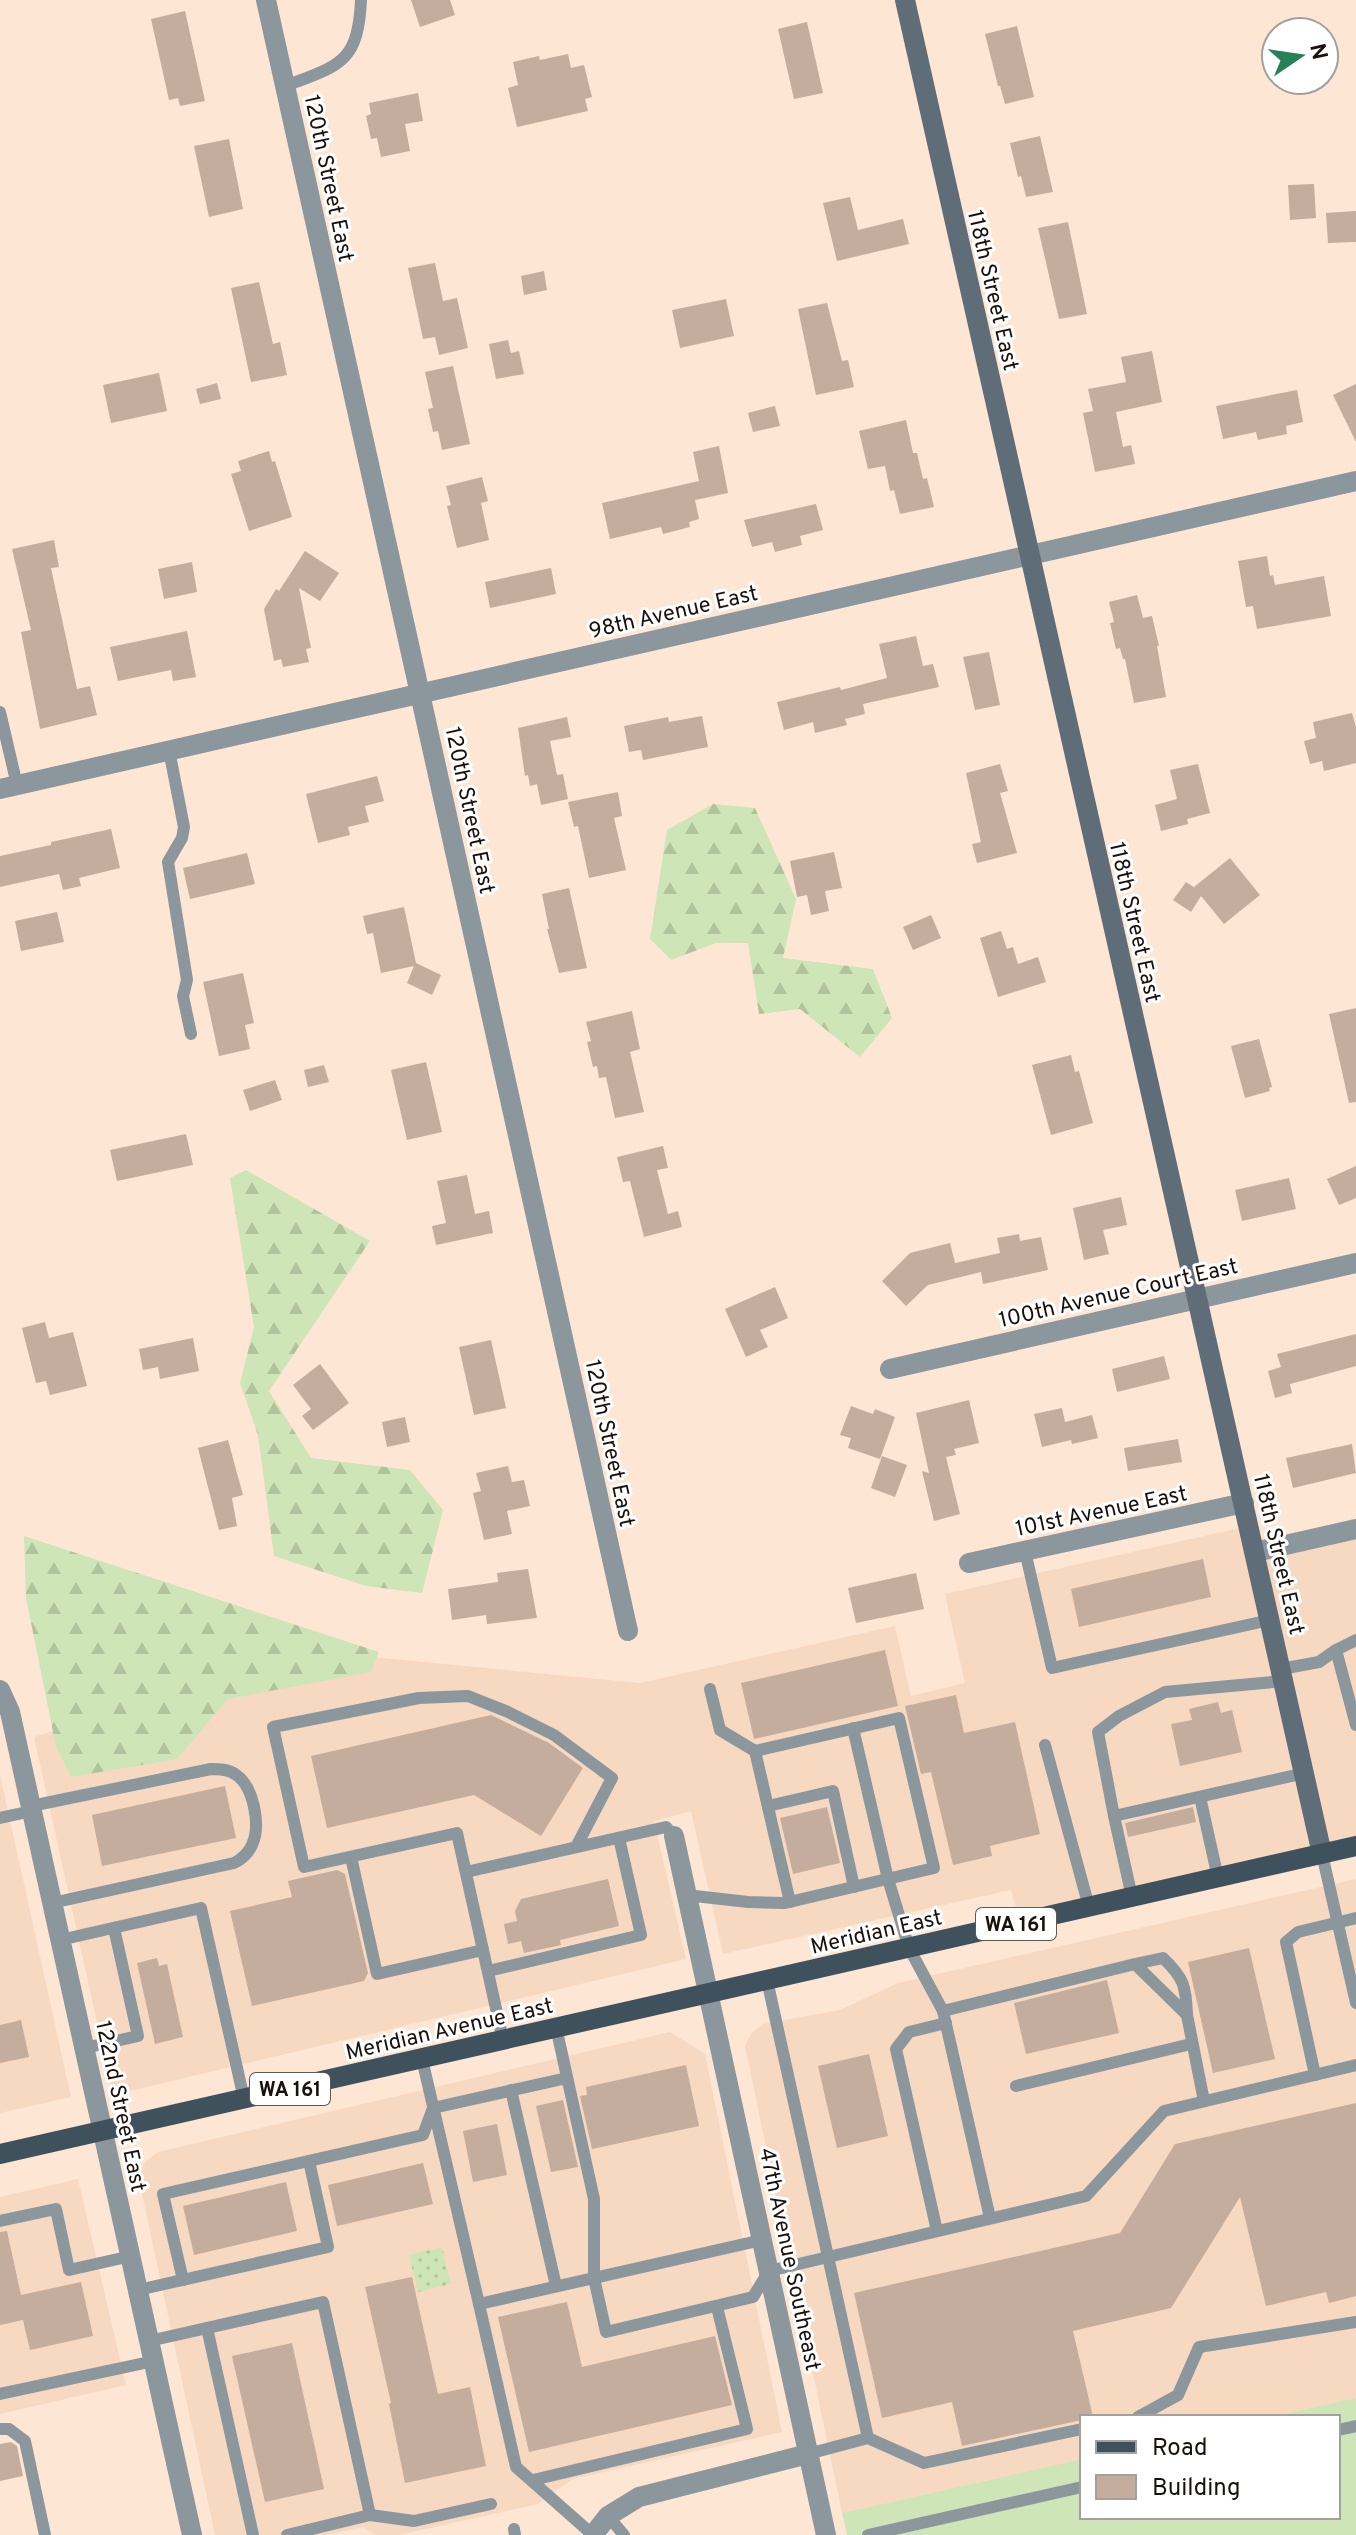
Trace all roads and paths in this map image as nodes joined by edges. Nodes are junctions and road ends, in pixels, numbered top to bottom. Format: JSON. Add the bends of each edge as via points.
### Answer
{"nodes":[{"id":1,"x":266,"y":0,"type":"edge"},
{"id":2,"x":361,"y":0,"type":"edge"},
{"id":3,"x":905,"y":0,"type":"edge"},
{"id":4,"x":286,"y":86,"type":"junction"},
{"id":5,"x":1356,"y":481,"type":"edge"},
{"id":6,"x":1029,"y":555,"type":"junction"},
{"id":7,"x":420,"y":693,"type":"junction"},
{"id":8,"x":0,"y":712,"type":"edge"},
{"id":9,"x":169,"y":750,"type":"junction"},
{"id":10,"x":8,"y":787,"type":"edge"},
{"id":11,"x":191,"y":1034,"type":"dead end"},
{"id":12,"x":1356,"y":1263,"type":"edge"},
{"id":13,"x":1197,"y":1299,"type":"junction"},
{"id":14,"x":890,"y":1369,"type":"dead end"},
{"id":15,"x":1244,"y":1503,"type":"junction"},
{"id":16,"x":1356,"y":1529,"type":"edge"},
{"id":17,"x":1025,"y":1551,"type":"junction"},
{"id":18,"x":1255,"y":1552,"type":"junction"},
{"id":19,"x":969,"y":1563,"type":"dead end"},
{"id":20,"x":1270,"y":1620,"type":"junction"},
{"id":21,"x":628,"y":1631,"type":"dead end"},
{"id":22,"x":1356,"y":1640,"type":"edge"},
{"id":23,"x":1336,"y":1650,"type":"junction"},
{"id":24,"x":1283,"y":1675,"type":"junction"},
{"id":25,"x":710,"y":1689,"type":"dead end"},
{"id":26,"x":0,"y":1690,"type":"edge"},
{"id":27,"x":1356,"y":1725,"type":"edge"},
{"id":28,"x":853,"y":1728,"type":"junction"},
{"id":29,"x":1045,"y":1745,"type":"dead end"},
{"id":30,"x":755,"y":1751,"type":"junction"},
{"id":31,"x":1305,"y":1773,"type":"junction"},
{"id":32,"x":1200,"y":1797,"type":"junction"},
{"id":33,"x":768,"y":1806,"type":"junction"},
{"id":34,"x":31,"y":1808,"type":"junction"},
{"id":35,"x":1114,"y":1816,"type":"junction"},
{"id":36,"x":0,"y":1818,"type":"edge"},
{"id":37,"x":674,"y":1836,"type":"joint"},
{"id":38,"x":619,"y":1838,"type":"junction"},
{"id":39,"x":1356,"y":1846,"type":"edge"},
{"id":40,"x":576,"y":1847,"type":"junction"},
{"id":41,"x":1322,"y":1854,"type":"junction"},
{"id":42,"x":351,"y":1857,"type":"junction"},
{"id":43,"x":466,"y":1872,"type":"junction"},
{"id":44,"x":1218,"y":1878,"type":"junction"},
{"id":45,"x":888,"y":1879,"type":"junction"},
{"id":46,"x":854,"y":1887,"type":"junction"},
{"id":47,"x":686,"y":1895,"type":"junction"},
{"id":48,"x":1132,"y":1897,"type":"junction"},
{"id":49,"x":790,"y":1902,"type":"junction"},
{"id":50,"x":52,"y":1903,"type":"junction"},
{"id":51,"x":1089,"y":1907,"type":"junction"},
{"id":52,"x":1356,"y":1918,"type":"edge"},
{"id":53,"x":1338,"y":1923,"type":"junction"},
{"id":54,"x":114,"y":1928,"type":"junction"},
{"id":55,"x":60,"y":1940,"type":"junction"},
{"id":56,"x":909,"y":1948,"type":"junction"},
{"id":57,"x":483,"y":1950,"type":"junction"},
{"id":58,"x":1135,"y":1964,"type":"junction"},
{"id":59,"x":488,"y":1971,"type":"junction"},
{"id":60,"x":767,"y":1980,"type":"junction"},
{"id":61,"x":708,"y":1993,"type":"junction"},
{"id":62,"x":1356,"y":2003,"type":"edge"},
{"id":63,"x":1187,"y":2015,"type":"junction"},
{"id":64,"x":945,"y":2017,"type":"junction"},
{"id":65,"x":581,"y":2022,"type":"joint"},
{"id":66,"x":556,"y":2027,"type":"junction"},
{"id":67,"x":503,"y":2040,"type":"junction"},
{"id":68,"x":1191,"y":2044,"type":"junction"},
{"id":69,"x":85,"y":2048,"type":"junction"},
{"id":70,"x":422,"y":2059,"type":"junction"},
{"id":71,"x":1356,"y":2065,"type":"edge"},
{"id":72,"x":1315,"y":2075,"type":"junction"},
{"id":73,"x":567,"y":2078,"type":"junction"},
{"id":74,"x":1016,"y":2086,"type":"dead end"},
{"id":75,"x":511,"y":2090,"type":"junction"},
{"id":76,"x":244,"y":2099,"type":"junction"},
{"id":77,"x":1204,"y":2101,"type":"junction"},
{"id":78,"x":433,"y":2108,"type":"junction"},
{"id":79,"x":103,"y":2131,"type":"junction"},
{"id":80,"x":0,"y":2154,"type":"edge"},
{"id":81,"x":309,"y":2161,"type":"junction"},
{"id":82,"x":990,"y":2218,"type":"junction"},
{"id":83,"x":0,"y":2221,"type":"edge"},
{"id":84,"x":937,"y":2231,"type":"junction"},
{"id":85,"x":762,"y":2240,"type":"junction"},
{"id":86,"x":131,"y":2256,"type":"junction"},
{"id":87,"x":828,"y":2257,"type":"junction"},
{"id":88,"x":769,"y":2271,"type":"junction"},
{"id":89,"x":594,"y":2278,"type":"junction"},
{"id":90,"x":183,"y":2280,"type":"junction"},
{"id":91,"x":556,"y":2286,"type":"junction"},
{"id":92,"x":138,"y":2290,"type":"junction"},
{"id":93,"x":479,"y":2304,"type":"junction"},
{"id":94,"x":717,"y":2307,"type":"junction"},
{"id":95,"x":1356,"y":2322,"type":"edge"},
{"id":96,"x":207,"y":2328,"type":"junction"},
{"id":97,"x":149,"y":2341,"type":"junction"},
{"id":98,"x":154,"y":2361,"type":"junction"},
{"id":99,"x":0,"y":2394,"type":"edge"},
{"id":100,"x":1142,"y":2415,"type":"edge"},
{"id":101,"x":0,"y":2429,"type":"edge"},
{"id":102,"x":1080,"y":2429,"type":"edge"},
{"id":103,"x":868,"y":2438,"type":"junction"},
{"id":104,"x":808,"y":2454,"type":"junction"},
{"id":105,"x":533,"y":2480,"type":"junction"},
{"id":106,"x":1080,"y":2487,"type":"edge"},
{"id":107,"x":491,"y":2504,"type":"dead end"},
{"id":108,"x":370,"y":2515,"type":"junction"},
{"id":109,"x":608,"y":2516,"type":"junction"},
{"id":110,"x":45,"y":2535,"type":"edge"},
{"id":111,"x":192,"y":2535,"type":"edge"},
{"id":112,"x":253,"y":2535,"type":"edge"},
{"id":113,"x":287,"y":2535,"type":"edge"},
{"id":114,"x":593,"y":2535,"type":"edge"},
{"id":115,"x":624,"y":2535,"type":"edge"},
{"id":116,"x":826,"y":2535,"type":"edge"},
{"id":117,"x":868,"y":2535,"type":"edge"}],
"edges":[{"from":1,"to":4,"type":"street","name":"120th Street East"},
{"from":2,"to":4,"type":"lane","via":[[359,30],[345,57]]},
{"from":3,"to":6,"type":"street","name":"118th Street East"},
{"from":4,"to":7,"type":"street","name":"120th Street East"},
{"from":5,"to":6,"type":"street","name":"98th Avenue East"},
{"from":6,"to":7,"type":"street","name":"98th Avenue East"},
{"from":6,"to":13,"type":"street","name":"118th Street East"},
{"from":7,"to":9,"type":"street","name":"98th Avenue East"},
{"from":7,"to":21,"type":"street","name":"120th Street East"},
{"from":8,"to":10,"type":"lane"},
{"from":9,"to":10,"type":"street","name":"98th Avenue East"},
{"from":9,"to":11,"type":"lane","via":[[184,827],[168,862]]},
{"from":12,"to":13,"type":"street","name":"100th Avenue Court East"},
{"from":13,"to":14,"type":"street","name":"100th Avenue Court East"},
{"from":13,"to":15,"type":"street","name":"118th Street East"},
{"from":15,"to":17,"type":"street","name":"101st Avenue East"},
{"from":15,"to":18,"type":"street","name":"118th Street East"},
{"from":16,"to":18,"type":"street"},
{"from":17,"to":19,"type":"street","name":"101st Avenue East"},
{"from":17,"to":20,"type":"lane","via":[[1052,1668]]},
{"from":18,"to":20,"type":"street","name":"118th Street East"},
{"from":20,"to":24,"type":"street","name":"118th Street East"},
{"from":22,"to":23,"type":"lane"},
{"from":23,"to":24,"type":"lane"},
{"from":23,"to":27,"type":"lane"},
{"from":24,"to":31,"type":"street","name":"118th Street East"},
{"from":24,"to":35,"type":"lane","via":[[1165,1692],[1098,1732]]},
{"from":25,"to":30,"type":"lane","via":[[720,1730]]},
{"from":26,"to":34,"type":"street","name":"122nd Street East","via":[[10,1712]]},
{"from":28,"to":30,"type":"lane"},
{"from":28,"to":45,"type":"lane"},
{"from":28,"to":45,"type":"lane","via":[[899,1718],[934,1868]]},
{"from":29,"to":51,"type":"lane"},
{"from":30,"to":33,"type":"lane"},
{"from":31,"to":32,"type":"lane"},
{"from":31,"to":41,"type":"street","name":"118th Street East"},
{"from":32,"to":35,"type":"lane"},
{"from":32,"to":44,"type":"lane"},
{"from":33,"to":46,"type":"lane","via":[[833,1791]]},
{"from":33,"to":49,"type":"lane"},
{"from":34,"to":36,"type":"lane"},
{"from":34,"to":50,"type":"street","name":"122nd Street East"},
{"from":34,"to":50,"type":"lane","via":[[225,1769],[246,1786],[253,1810],[253,1844],[234,1863]]},
{"from":35,"to":48,"type":"lane"},
{"from":37,"to":38,"type":"lane","via":[[666,1827]]},
{"from":37,"to":47,"type":"street"},
{"from":38,"to":40,"type":"lane"},
{"from":38,"to":59,"type":"lane","via":[[641,1935]]},
{"from":39,"to":41,"type":"main road","number":"WA 161"},
{"from":40,"to":42,"type":"lane","via":[[612,1778],[554,1735],[508,1712],[468,1696],[440,1696],[273,1727],[304,1867]]},
{"from":40,"to":43,"type":"lane"},
{"from":41,"to":44,"type":"main road","name":"Meridian East","number":"WA 161"},
{"from":41,"to":53,"type":"lane"},
{"from":42,"to":43,"type":"lane","via":[[457,1833]]},
{"from":42,"to":57,"type":"lane","via":[[377,1974]]},
{"from":43,"to":57,"type":"lane"},
{"from":44,"to":48,"type":"main road","name":"Meridian East","number":"WA 161"},
{"from":45,"to":46,"type":"lane"},
{"from":45,"to":56,"type":"lane"},
{"from":46,"to":49,"type":"lane"},
{"from":47,"to":49,"type":"lane"},
{"from":47,"to":61,"type":"street"},
{"from":48,"to":51,"type":"main road","name":"Meridian East","number":"WA 161"},
{"from":50,"to":55,"type":"street","name":"122nd Street East"},
{"from":51,"to":56,"type":"main road","name":"Meridian East","number":"WA 161"},
{"from":52,"to":53,"type":"lane"},
{"from":53,"to":62,"type":"lane"},
{"from":53,"to":72,"type":"lane","via":[[1298,1932],[1286,1942]]},
{"from":54,"to":55,"type":"lane"},
{"from":54,"to":69,"type":"lane","via":[[138,2036]]},
{"from":54,"to":76,"type":"lane","via":[[201,1908]]},
{"from":55,"to":69,"type":"street","name":"122nd Street East"},
{"from":56,"to":60,"type":"main road","name":"Meridian East","number":"WA 161"},
{"from":56,"to":64,"type":"lane"},
{"from":57,"to":59,"type":"lane"},
{"from":58,"to":63,"type":"lane"},
{"from":58,"to":63,"type":"lane","via":[[1163,1958],[1180,1974]]},
{"from":58,"to":64,"type":"lane","via":[[996,1998]]},
{"from":59,"to":67,"type":"lane"},
{"from":60,"to":61,"type":"main road","name":"Meridian East","number":"WA 161"},
{"from":60,"to":87,"type":"lane"},
{"from":61,"to":65,"type":"main road","name":"Meridian East","number":"WA 161"},
{"from":61,"to":85,"type":"street","name":"47th Avenue Southeast"},
{"from":63,"to":68,"type":"lane"},
{"from":64,"to":82,"type":"lane"},
{"from":64,"to":84,"type":"lane","via":[[909,2032],[896,2049]]},
{"from":65,"to":66,"type":"main road","name":"Meridian Avenue East","number":"WA 161"},
{"from":66,"to":67,"type":"main road","name":"Meridian Avenue East","number":"WA 161"},
{"from":66,"to":73,"type":"lane"},
{"from":67,"to":70,"type":"main road","name":"Meridian Avenue East","number":"WA 161"},
{"from":68,"to":74,"type":"lane"},
{"from":68,"to":77,"type":"lane"},
{"from":69,"to":79,"type":"street","name":"122nd Street East"},
{"from":70,"to":76,"type":"main road","name":"Meridian Avenue East","number":"WA 161"},
{"from":70,"to":78,"type":"lane"},
{"from":71,"to":72,"type":"lane"},
{"from":72,"to":77,"type":"lane"},
{"from":73,"to":75,"type":"lane"},
{"from":73,"to":89,"type":"lane","via":[[594,2199]]},
{"from":75,"to":78,"type":"lane"},
{"from":75,"to":91,"type":"lane"},
{"from":76,"to":79,"type":"main road","name":"Meridian Avenue East","number":"WA 161"},
{"from":77,"to":82,"type":"lane","via":[[1164,2111],[1086,2196]]},
{"from":78,"to":81,"type":"lane","via":[[423,2135]]},
{"from":78,"to":93,"type":"lane"},
{"from":79,"to":80,"type":"main road","name":"Meridian Avenue East","number":"WA 161"},
{"from":79,"to":86,"type":"street","name":"122nd Street East"},
{"from":81,"to":90,"type":"lane","via":[[328,2247]]},
{"from":81,"to":90,"type":"lane","via":[[163,2194]]},
{"from":82,"to":84,"type":"lane"},
{"from":83,"to":86,"type":"lane","via":[[56,2209],[69,2270]]},
{"from":84,"to":87,"type":"lane"},
{"from":85,"to":88,"type":"street","name":"47th Avenue Southeast"},
{"from":85,"to":89,"type":"lane"},
{"from":86,"to":92,"type":"street","name":"122nd Street East"},
{"from":87,"to":88,"type":"lane"},
{"from":87,"to":103,"type":"lane"},
{"from":88,"to":94,"type":"lane","via":[[753,2297]]},
{"from":88,"to":104,"type":"street","name":"47th Avenue Southeast"},
{"from":89,"to":91,"type":"lane"},
{"from":89,"to":94,"type":"lane","via":[[606,2332]]},
{"from":90,"to":92,"type":"lane"},
{"from":91,"to":93,"type":"lane"},
{"from":92,"to":97,"type":"street","name":"122nd Street East"},
{"from":93,"to":105,"type":"lane","via":[[516,2467]]},
{"from":94,"to":105,"type":"lane","via":[[747,2429]]},
{"from":95,"to":100,"type":"lane","via":[[1199,2347],[1178,2395]]},
{"from":96,"to":97,"type":"lane"},
{"from":96,"to":108,"type":"lane","via":[[323,2302]]},
{"from":96,"to":112,"type":"lane"},
{"from":97,"to":98,"type":"street","name":"122nd Street East"},
{"from":98,"to":99,"type":"lane"},
{"from":98,"to":111,"type":"street","name":"122nd Street East"},
{"from":101,"to":110,"type":"lane","via":[[25,2441]]},
{"from":102,"to":103,"type":"lane","via":[[924,2463]]},
{"from":103,"to":104,"type":"lane"},
{"from":104,"to":109,"type":"street","via":[[653,2492]]},
{"from":104,"to":116,"type":"street","name":"47th Avenue Southeast"},
{"from":105,"to":114,"type":"lane"},
{"from":106,"to":117,"type":"lane"},
{"from":107,"to":108,"type":"lane","via":[[414,2521]]},
{"from":108,"to":113,"type":"lane"},
{"from":109,"to":114,"type":"street"},
{"from":109,"to":115,"type":"lane"}]}
